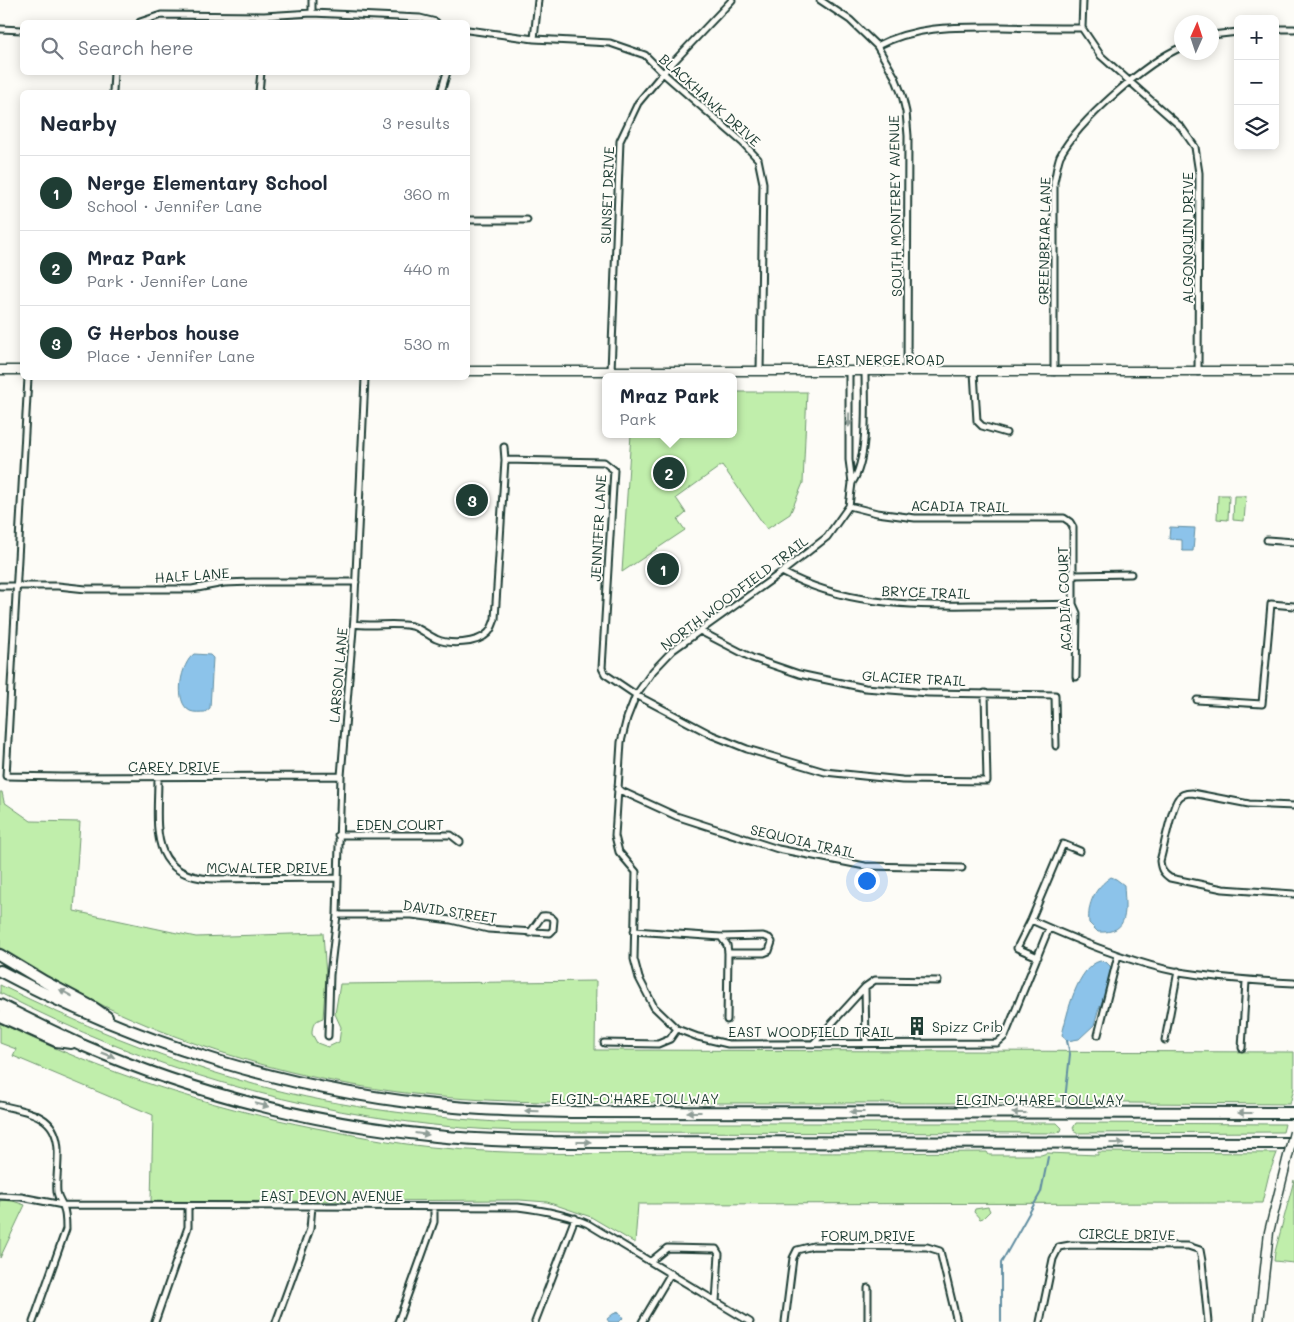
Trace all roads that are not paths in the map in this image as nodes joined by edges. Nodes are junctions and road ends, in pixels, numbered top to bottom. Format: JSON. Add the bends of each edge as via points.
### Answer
{"nodes":[{"id":1,"x":312,"y":0,"type":"edge"},
{"id":2,"x":538,"y":0,"type":"edge"},
{"id":3,"x":732,"y":0,"type":"edge"},
{"id":4,"x":820,"y":0,"type":"edge"},
{"id":5,"x":1083,"y":0,"type":"edge"},
{"id":6,"x":312,"y":13,"type":"junction"},
{"id":7,"x":264,"y":16,"type":"junction"},
{"id":8,"x":146,"y":20,"type":"edge"},
{"id":9,"x":263,"y":20,"type":"edge"},
{"id":10,"x":428,"y":20,"type":"edge"},
{"id":11,"x":1082,"y":28,"type":"junction"},
{"id":12,"x":0,"y":29,"type":"edge"},
{"id":13,"x":1279,"y":29,"type":"edge"},
{"id":14,"x":1294,"y":29,"type":"edge"},
{"id":15,"x":20,"y":30,"type":"edge"},
{"id":16,"x":470,"y":30,"type":"edge"},
{"id":17,"x":1234,"y":33,"type":"edge"},
{"id":18,"x":1219,"y":35,"type":"edge"},
{"id":19,"x":534,"y":39,"type":"junction"},
{"id":20,"x":878,"y":46,"type":"junction"},
{"id":21,"x":1174,"y":50,"type":"edge"},
{"id":22,"x":663,"y":73,"type":"junction"},
{"id":23,"x":114,"y":75,"type":"edge"},
{"id":24,"x":260,"y":75,"type":"edge"},
{"id":25,"x":446,"y":75,"type":"edge"},
{"id":26,"x":1130,"y":82,"type":"junction"},
{"id":27,"x":113,"y":90,"type":"edge"},
{"id":28,"x":259,"y":90,"type":"edge"},
{"id":29,"x":441,"y":90,"type":"edge"},
{"id":30,"x":470,"y":220,"type":"edge"},
{"id":31,"x":526,"y":220,"type":"dead end"},
{"id":32,"x":0,"y":370,"type":"edge"},
{"id":33,"x":20,"y":370,"type":"edge"},
{"id":34,"x":470,"y":371,"type":"edge"},
{"id":35,"x":611,"y":371,"type":"junction"},
{"id":36,"x":760,"y":371,"type":"junction"},
{"id":37,"x":849,"y":371,"type":"junction"},
{"id":38,"x":865,"y":371,"type":"junction"},
{"id":39,"x":1294,"y":371,"type":"edge"},
{"id":40,"x":907,"y":372,"type":"junction"},
{"id":41,"x":974,"y":372,"type":"junction"},
{"id":42,"x":1054,"y":372,"type":"junction"},
{"id":43,"x":1198,"y":372,"type":"junction"},
{"id":44,"x":28,"y":380,"type":"edge"},
{"id":45,"x":365,"y":380,"type":"edge"},
{"id":46,"x":1006,"y":433,"type":"dead end"},
{"id":47,"x":504,"y":447,"type":"dead end"},
{"id":48,"x":505,"y":460,"type":"junction"},
{"id":49,"x":852,"y":483,"type":"junction"},
{"id":50,"x":849,"y":506,"type":"junction"},
{"id":51,"x":1070,"y":522,"type":"joint"},
{"id":52,"x":1268,"y":540,"type":"dead end"},
{"id":53,"x":1294,"y":542,"type":"edge"},
{"id":54,"x":782,"y":572,"type":"junction"},
{"id":55,"x":1131,"y":574,"type":"dead end"},
{"id":56,"x":1074,"y":575,"type":"junction"},
{"id":57,"x":356,"y":582,"type":"junction"},
{"id":58,"x":0,"y":586,"type":"edge"},
{"id":59,"x":18,"y":586,"type":"junction"},
{"id":60,"x":1073,"y":604,"type":"junction"},
{"id":61,"x":1294,"y":606,"type":"edge"},
{"id":62,"x":354,"y":624,"type":"junction"},
{"id":63,"x":700,"y":631,"type":"junction"},
{"id":64,"x":1076,"y":676,"type":"dead end"},
{"id":65,"x":985,"y":693,"type":"junction"},
{"id":66,"x":636,"y":695,"type":"junction"},
{"id":67,"x":1196,"y":700,"type":"dead end"},
{"id":68,"x":1056,"y":746,"type":"dead end"},
{"id":69,"x":341,"y":776,"type":"junction"},
{"id":70,"x":158,"y":777,"type":"junction"},
{"id":71,"x":617,"y":789,"type":"junction"},
{"id":72,"x":1294,"y":806,"type":"edge"},
{"id":73,"x":338,"y":835,"type":"junction"},
{"id":74,"x":460,"y":842,"type":"dead end"},
{"id":75,"x":1080,"y":851,"type":"dead end"},
{"id":76,"x":962,"y":868,"type":"dead end"},
{"id":77,"x":337,"y":878,"type":"junction"},
{"id":78,"x":1294,"y":894,"type":"edge"},
{"id":79,"x":337,"y":915,"type":"junction"},
{"id":80,"x":1031,"y":920,"type":"junction"},
{"id":81,"x":1049,"y":928,"type":"junction"},
{"id":82,"x":634,"y":931,"type":"junction"},
{"id":83,"x":530,"y":932,"type":"junction"},
{"id":84,"x":721,"y":937,"type":"junction"},
{"id":85,"x":728,"y":953,"type":"junction"},
{"id":86,"x":0,"y":955,"type":"edge"},
{"id":87,"x":1118,"y":955,"type":"junction"},
{"id":88,"x":1038,"y":957,"type":"junction"},
{"id":89,"x":0,"y":971,"type":"edge"},
{"id":90,"x":1178,"y":972,"type":"junction"},
{"id":91,"x":938,"y":981,"type":"dead end"},
{"id":92,"x":1246,"y":981,"type":"junction"},
{"id":93,"x":1294,"y":983,"type":"edge"},
{"id":94,"x":864,"y":988,"type":"junction"},
{"id":95,"x":0,"y":1005,"type":"edge"},
{"id":96,"x":0,"y":1016,"type":"edge"},
{"id":97,"x":727,"y":1020,"type":"dead end"},
{"id":98,"x":122,"y":1028,"type":"junction"},
{"id":99,"x":677,"y":1029,"type":"junction"},
{"id":100,"x":328,"y":1036,"type":"dead end"},
{"id":101,"x":1098,"y":1036,"type":"dead end"},
{"id":102,"x":1165,"y":1040,"type":"dead end"},
{"id":103,"x":814,"y":1043,"type":"junction"},
{"id":104,"x":866,"y":1043,"type":"junction"},
{"id":105,"x":604,"y":1044,"type":"dead end"},
{"id":106,"x":83,"y":1045,"type":"junction"},
{"id":107,"x":1242,"y":1048,"type":"dead end"},
{"id":108,"x":0,"y":1105,"type":"edge"},
{"id":109,"x":1294,"y":1113,"type":"edge"},
{"id":110,"x":1294,"y":1132,"type":"edge"},
{"id":111,"x":1294,"y":1143,"type":"edge"},
{"id":112,"x":0,"y":1196,"type":"edge"},
{"id":113,"x":63,"y":1205,"type":"junction"},
{"id":114,"x":188,"y":1206,"type":"junction"},
{"id":115,"x":312,"y":1206,"type":"junction"},
{"id":116,"x":434,"y":1207,"type":"junction"},
{"id":117,"x":575,"y":1218,"type":"junction"},
{"id":118,"x":651,"y":1261,"type":"junction"},
{"id":119,"x":670,"y":1273,"type":"junction"},
{"id":120,"x":868,"y":1288,"type":"dead end"},
{"id":121,"x":716,"y":1302,"type":"junction"},
{"id":122,"x":33,"y":1322,"type":"edge"},
{"id":123,"x":155,"y":1322,"type":"edge"},
{"id":124,"x":276,"y":1322,"type":"edge"},
{"id":125,"x":398,"y":1322,"type":"edge"},
{"id":126,"x":535,"y":1322,"type":"edge"},
{"id":127,"x":642,"y":1322,"type":"edge"},
{"id":128,"x":750,"y":1322,"type":"edge"},
{"id":129,"x":785,"y":1322,"type":"edge"},
{"id":130,"x":868,"y":1322,"type":"edge"},
{"id":131,"x":957,"y":1322,"type":"edge"},
{"id":132,"x":1040,"y":1322,"type":"edge"},
{"id":133,"x":1208,"y":1322,"type":"edge"},
{"id":134,"x":1258,"y":1322,"type":"edge"}],
"edges":[{"from":1,"to":6,"type":"street"},
{"from":2,"to":19,"type":"street"},
{"from":3,"to":22,"type":"street","name":"SUNSET DRIVE"},
{"from":4,"to":20,"type":"street","name":"SOUTH MONTEREY AVENUE","via":[[850,20]]},
{"from":5,"to":11,"type":"street"},
{"from":6,"to":7,"type":"street"},
{"from":6,"to":10,"type":"street"},
{"from":7,"to":8,"type":"street","via":[[161,15]]},
{"from":7,"to":9,"type":"street"},
{"from":11,"to":20,"type":"street","via":[[929,29],[906,34]]},
{"from":11,"to":26,"type":"street","name":"ALGONQUIN DRIVE","via":[[1101,56]]},
{"from":12,"to":15,"type":"street"},
{"from":13,"to":14,"type":"street"},
{"from":16,"to":19,"type":"street","name":"BLACKHAWK DRIVE"},
{"from":17,"to":18,"type":"street"},
{"from":19,"to":22,"type":"street","name":"BLACKHAWK DRIVE","via":[[610,43],[646,55]]},
{"from":20,"to":40,"type":"street","name":"SOUTH MONTEREY AVENUE","via":[[895,78],[906,112]]},
{"from":21,"to":26,"type":"street","name":"GREENBRIAR LANE"},
{"from":22,"to":35,"type":"street","name":"SUNSET DRIVE","via":[[638,104],[620,141]]},
{"from":22,"to":36,"type":"street","name":"BLACKHAWK DRIVE","via":[[758,159],[764,183]]},
{"from":23,"to":27,"type":"street"},
{"from":24,"to":28,"type":"street"},
{"from":25,"to":29,"type":"street"},
{"from":26,"to":42,"type":"street","name":"GREENBRIAR LANE","via":[[1081,126],[1060,158],[1054,182]]},
{"from":26,"to":43,"type":"street","name":"ALGONQUIN DRIVE","via":[[1181,127],[1195,147],[1199,173]]},
{"from":30,"to":31,"type":"street"},
{"from":32,"to":33,"type":"main road"},
{"from":34,"to":35,"type":"main road","name":"EAST NERGE ROAD"},
{"from":35,"to":36,"type":"main road","name":"EAST NERGE ROAD"},
{"from":36,"to":37,"type":"main road","name":"EAST NERGE ROAD"},
{"from":37,"to":38,"type":"main road","name":"EAST NERGE ROAD"},
{"from":37,"to":49,"type":"street","name":"NORTH WOODFIELD TRAIL","one_way":true},
{"from":38,"to":40,"type":"main road","name":"EAST NERGE ROAD"},
{"from":38,"to":49,"type":"street","name":"NORTH WOODFIELD TRAIL","via":[[864,440],[857,476]]},
{"from":39,"to":43,"type":"main road","name":"EAST NERGE ROAD"},
{"from":40,"to":41,"type":"main road","name":"EAST NERGE ROAD"},
{"from":41,"to":42,"type":"main road","name":"EAST NERGE ROAD"},
{"from":41,"to":46,"type":"street","via":[[977,421],[982,426]]},
{"from":42,"to":43,"type":"main road","name":"EAST NERGE ROAD"},
{"from":44,"to":59,"type":"street"},
{"from":45,"to":57,"type":"street","name":"LARSON LANE"},
{"from":47,"to":48,"type":"street"},
{"from":48,"to":62,"type":"street","via":[[494,619],[487,634],[467,642],[447,641],[413,627]]},
{"from":48,"to":66,"type":"street","name":"JENNIFER LANE","via":[[604,462],[614,470],[602,668]]},
{"from":49,"to":50,"type":"street","name":"NORTH WOODFIELD TRAIL"},
{"from":50,"to":51,"type":"street","name":"ACADIA TRAIL","via":[[915,518],[1064,518]]},
{"from":50,"to":54,"type":"street","name":"NORTH WOODFIELD TRAIL","via":[[827,537]]},
{"from":51,"to":56,"type":"street","name":"ACADIA COURT","via":[[1073,528]]},
{"from":52,"to":53,"type":"street"},
{"from":54,"to":60,"type":"street","name":"BRYCE TRAIL","via":[[834,593],[896,604]]},
{"from":54,"to":63,"type":"street","name":"NORTH WOODFIELD TRAIL"},
{"from":55,"to":56,"type":"street"},
{"from":56,"to":60,"type":"street","name":"ACADIA COURT"},
{"from":57,"to":59,"type":"street","name":"HALF LANE","via":[[224,583],[182,589]]},
{"from":57,"to":62,"type":"street","name":"LARSON LANE"},
{"from":58,"to":59,"type":"street","name":"HALF LANE"},
{"from":59,"to":70,"type":"street","name":"CAREY DRIVE","via":[[6,776]]},
{"from":60,"to":64,"type":"street","name":"ACADIA COURT","via":[[1077,613]]},
{"from":61,"to":67,"type":"street","via":[[1270,604],[1262,704]]},
{"from":62,"to":69,"type":"street","name":"LARSON LANE"},
{"from":63,"to":65,"type":"street","name":"GLACIER TRAIL","via":[[752,658],[825,680],[884,691]]},
{"from":63,"to":66,"type":"street","name":"NORTH WOODFIELD TRAIL","via":[[664,659]]},
{"from":65,"to":66,"type":"street","via":[[987,780],[902,780],[825,772],[738,746]]},
{"from":65,"to":68,"type":"street","name":"GLACIER TRAIL","via":[[1055,695]]},
{"from":66,"to":71,"type":"street","name":"NORTH WOODFIELD TRAIL","via":[[621,742]]},
{"from":69,"to":70,"type":"street","name":"CAREY DRIVE"},
{"from":69,"to":73,"type":"street","name":"LARSON LANE"},
{"from":70,"to":77,"type":"street","name":"MCWALTER DRIVE","via":[[160,843],[169,862],[181,872],[195,878],[212,879]]},
{"from":71,"to":76,"type":"street","name":"SEQUOIA TRAIL","via":[[676,816],[778,849],[865,866]]},
{"from":71,"to":82,"type":"street","name":"NORTH WOODFIELD TRAIL","via":[[615,840],[619,852],[634,868],[636,876]]},
{"from":72,"to":78,"type":"street","via":[[1249,804],[1184,793],[1174,809],[1160,861],[1161,869],[1170,878],[1223,889]]},
{"from":73,"to":74,"type":"street","name":"EDEN COURT","via":[[451,835]]},
{"from":73,"to":77,"type":"street","name":"LARSON LANE"},
{"from":75,"to":80,"type":"street","via":[[1063,844]]},
{"from":77,"to":79,"type":"street","name":"LARSON LANE"},
{"from":79,"to":83,"type":"street","name":"DAVID STREET","via":[[412,915],[488,929]]},
{"from":79,"to":100,"type":"street","name":"LARSON LANE","via":[[330,975]]},
{"from":80,"to":81,"type":"street"},
{"from":80,"to":88,"type":"street","via":[[1016,948]]},
{"from":81,"to":87,"type":"street"},
{"from":81,"to":88,"type":"street"},
{"from":82,"to":84,"type":"street"},
{"from":82,"to":99,"type":"street","name":"NORTH WOODFIELD TRAIL","via":[[634,959],[640,978],[654,1008]]},
{"from":83,"to":83,"type":"street","name":"DAVID STREET","via":[[550,933],[554,920],[551,916],[542,916]]},
{"from":84,"to":85,"type":"street"},
{"from":84,"to":85,"type":"street","via":[[763,936],[772,942],[769,951],[764,953]]},
{"from":85,"to":97,"type":"street"},
{"from":98,"to":86,"type":"highway","one_way":true,"via":[[94,1008]]},
{"from":87,"to":90,"type":"street"},
{"from":87,"to":101,"type":"street"},
{"from":88,"to":104,"type":"street","name":"EAST WOODFIELD TRAIL","via":[[1005,1036],[997,1043]]},
{"from":89,"to":98,"type":"highway","name":"ELGIN-O'HARE TOLLWAY"},
{"from":90,"to":92,"type":"street"},
{"from":90,"to":102,"type":"street"},
{"from":91,"to":94,"type":"street","via":[[874,980]]},
{"from":92,"to":93,"type":"street"},
{"from":92,"to":107,"type":"street"},
{"from":94,"to":103,"type":"street"},
{"from":94,"to":104,"type":"street"},
{"from":95,"to":106,"type":"highway"},
{"from":96,"to":106,"type":"highway","via":[[56,1041]]},
{"from":109,"to":98,"type":"highway","name":"ELGIN-O'HARE TOLLWAY","one_way":true,"via":[[568,1112],[462,1108],[369,1096],[288,1080],[207,1058]]},
{"from":99,"to":103,"type":"street","name":"EAST WOODFIELD TRAIL","via":[[728,1044]]},
{"from":99,"to":105,"type":"street","via":[[670,1039],[658,1044]]},
{"from":103,"to":104,"type":"street","name":"EAST WOODFIELD TRAIL"},
{"from":106,"to":111,"type":"highway","one_way":true,"via":[[184,1083],[263,1106],[340,1122],[436,1136],[563,1142]]},
{"from":108,"to":113,"type":"street","via":[[34,1113],[53,1129],[58,1148],[57,1191]]},
{"from":110,"to":134,"type":"main road","bridge":true,"via":[[1269,1232]]},
{"from":112,"to":113,"type":"street","name":"EAST DEVON AVENUE"},
{"from":113,"to":114,"type":"street","name":"EAST DEVON AVENUE"},
{"from":113,"to":122,"type":"street","via":[[66,1229]]},
{"from":114,"to":115,"type":"street","name":"EAST DEVON AVENUE"},
{"from":114,"to":123,"type":"street","via":[[188,1227]]},
{"from":115,"to":116,"type":"street","name":"EAST DEVON AVENUE"},
{"from":115,"to":124,"type":"street","via":[[310,1229]]},
{"from":116,"to":117,"type":"street","name":"EAST DEVON AVENUE","via":[[518,1207]]},
{"from":116,"to":125,"type":"street","via":[[434,1222]]},
{"from":117,"to":118,"type":"street","name":"EAST DEVON AVENUE"},
{"from":117,"to":126,"type":"street"},
{"from":118,"to":119,"type":"street","name":"EAST DEVON AVENUE"},
{"from":118,"to":121,"type":"street","via":[[667,1248],[716,1249],[719,1254]]},
{"from":119,"to":121,"type":"street","name":"EAST DEVON AVENUE"},
{"from":119,"to":127,"type":"street"},
{"from":120,"to":130,"type":"street"},
{"from":121,"to":128,"type":"street","name":"EAST DEVON AVENUE"},
{"from":129,"to":131,"type":"street","name":"FORUM DRIVE","via":[[793,1258],[797,1250],[813,1246],[927,1247],[940,1251]]},
{"from":132,"to":133,"type":"street","name":"CIRCLE DRIVE","via":[[1053,1259],[1059,1247],[1070,1245],[1188,1246],[1200,1250]]}]}
